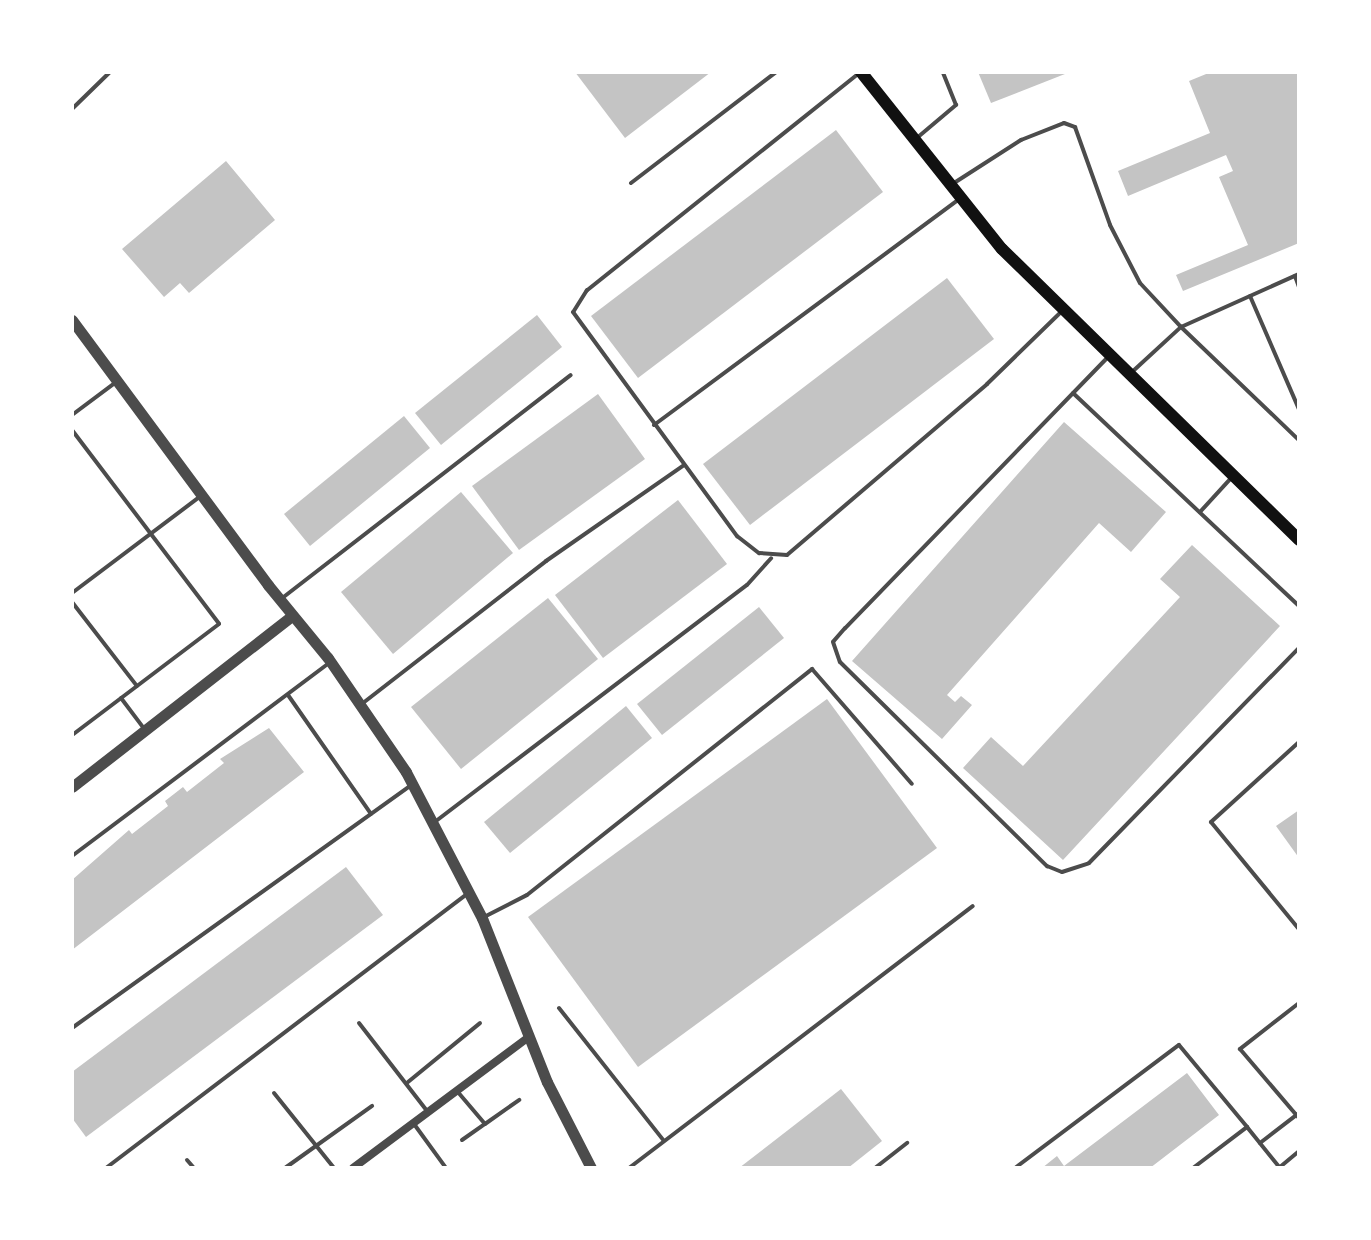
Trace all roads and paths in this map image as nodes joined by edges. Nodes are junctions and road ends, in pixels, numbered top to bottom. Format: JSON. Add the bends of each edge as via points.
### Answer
{"nodes":[{"id":1,"x":110,"y":72,"type":"edge"},
{"id":2,"x":776,"y":72,"type":"edge"},
{"id":3,"x":861,"y":72,"type":"edge"},
{"id":4,"x":943,"y":72,"type":"edge"},
{"id":5,"x":72,"y":109,"type":"edge"},
{"id":6,"x":913,"y":141,"type":"junction"},
{"id":7,"x":631,"y":183,"type":"dead end"},
{"id":8,"x":949,"y":187,"type":"junction"},
{"id":9,"x":959,"y":199,"type":"junction"},
{"id":10,"x":1297,"y":275,"type":"edge"},
{"id":11,"x":1299,"y":287,"type":"edge"},
{"id":12,"x":1250,"y":296,"type":"junction"},
{"id":13,"x":1063,"y":309,"type":"junction"},
{"id":14,"x":72,"y":320,"type":"edge"},
{"id":15,"x":1181,"y":327,"type":"junction"},
{"id":16,"x":1110,"y":354,"type":"junction"},
{"id":17,"x":1130,"y":374,"type":"junction"},
{"id":18,"x":571,"y":375,"type":"dead end"},
{"id":19,"x":119,"y":380,"type":"junction"},
{"id":20,"x":1073,"y":393,"type":"junction"},
{"id":21,"x":1299,"y":409,"type":"edge"},
{"id":22,"x":72,"y":415,"type":"edge"},
{"id":23,"x":654,"y":425,"type":"junction"},
{"id":24,"x":72,"y":430,"type":"edge"},
{"id":25,"x":1299,"y":440,"type":"edge"},
{"id":26,"x":684,"y":465,"type":"junction"},
{"id":27,"x":1233,"y":476,"type":"junction"},
{"id":28,"x":203,"y":494,"type":"junction"},
{"id":29,"x":1200,"y":512,"type":"junction"},
{"id":30,"x":150,"y":534,"type":"junction"},
{"id":31,"x":1297,"y":534,"type":"edge"},
{"id":32,"x":772,"y":557,"type":"junction"},
{"id":33,"x":72,"y":593,"type":"edge"},
{"id":34,"x":279,"y":600,"type":"junction"},
{"id":35,"x":72,"y":602,"type":"edge"},
{"id":36,"x":1299,"y":606,"type":"edge"},
{"id":37,"x":292,"y":616,"type":"junction"},
{"id":38,"x":1299,"y":648,"type":"edge"},
{"id":39,"x":331,"y":661,"type":"junction"},
{"id":40,"x":137,"y":686,"type":"junction"},
{"id":41,"x":288,"y":694,"type":"junction"},
{"id":42,"x":121,"y":698,"type":"junction"},
{"id":43,"x":361,"y":704,"type":"junction"},
{"id":44,"x":146,"y":730,"type":"junction"},
{"id":45,"x":72,"y":735,"type":"edge"},
{"id":46,"x":1299,"y":742,"type":"edge"},
{"id":47,"x":912,"y":784,"type":"dead end"},
{"id":48,"x":413,"y":785,"type":"junction"},
{"id":49,"x":72,"y":787,"type":"edge"},
{"id":50,"x":371,"y":814,"type":"junction"},
{"id":51,"x":434,"y":823,"type":"junction"},
{"id":52,"x":72,"y":856,"type":"edge"},
{"id":53,"x":468,"y":893,"type":"junction"},
{"id":54,"x":973,"y":906,"type":"dead end"},
{"id":55,"x":482,"y":918,"type":"junction"},
{"id":56,"x":1299,"y":929,"type":"edge"},
{"id":57,"x":1299,"y":1003,"type":"edge"},
{"id":58,"x":559,"y":1008,"type":"dead end"},
{"id":59,"x":359,"y":1023,"type":"dead end"},
{"id":60,"x":480,"y":1023,"type":"dead end"},
{"id":61,"x":72,"y":1028,"type":"edge"},
{"id":62,"x":529,"y":1037,"type":"junction"},
{"id":63,"x":408,"y":1082,"type":"junction"},
{"id":64,"x":457,"y":1091,"type":"junction"},
{"id":65,"x":274,"y":1093,"type":"dead end"},
{"id":66,"x":519,"y":1100,"type":"dead end"},
{"id":67,"x":372,"y":1106,"type":"dead end"},
{"id":68,"x":429,"y":1113,"type":"junction"},
{"id":69,"x":1298,"y":1115,"type":"edge"},
{"id":70,"x":414,"y":1124,"type":"junction"},
{"id":71,"x":485,"y":1124,"type":"junction"},
{"id":72,"x":1247,"y":1127,"type":"junction"},
{"id":73,"x":462,"y":1140,"type":"dead end"},
{"id":74,"x":664,"y":1141,"type":"junction"},
{"id":75,"x":907,"y":1143,"type":"dead end"},
{"id":76,"x":1260,"y":1143,"type":"junction"},
{"id":77,"x":316,"y":1146,"type":"junction"},
{"id":78,"x":1299,"y":1151,"type":"edge"},
{"id":79,"x":187,"y":1160,"type":"dead end"},
{"id":80,"x":441,"y":1162,"type":"junction"},
{"id":81,"x":106,"y":1168,"type":"edge"},
{"id":82,"x":194,"y":1168,"type":"edge"},
{"id":83,"x":285,"y":1168,"type":"edge"},
{"id":84,"x":334,"y":1168,"type":"edge"},
{"id":85,"x":353,"y":1168,"type":"edge"},
{"id":86,"x":434,"y":1168,"type":"edge"},
{"id":87,"x":446,"y":1168,"type":"edge"},
{"id":88,"x":591,"y":1168,"type":"edge"},
{"id":89,"x":629,"y":1168,"type":"edge"},
{"id":90,"x":875,"y":1168,"type":"edge"},
{"id":91,"x":1015,"y":1168,"type":"edge"},
{"id":92,"x":1193,"y":1168,"type":"edge"},
{"id":93,"x":1279,"y":1168,"type":"edge"}],
"edges":[{"from":1,"to":5,"type":"lane"},
{"from":2,"to":7,"type":"lane"},
{"from":3,"to":6,"type":"main road"},
{"from":3,"to":23,"type":"lane","via":[[576,302],[577,322]]},
{"from":4,"to":6,"type":"lane","via":[[956,105]]},
{"from":6,"to":8,"type":"main road"},
{"from":8,"to":9,"type":"main road"},
{"from":8,"to":15,"type":"lane","via":[[1021,140],[1064,123],[1075,127],[1110,225],[1140,283]]},
{"from":9,"to":13,"type":"main road"},
{"from":9,"to":23,"type":"lane"},
{"from":10,"to":11,"type":"lane"},
{"from":10,"to":12,"type":"lane"},
{"from":12,"to":15,"type":"lane"},
{"from":12,"to":21,"type":"lane"},
{"from":13,"to":16,"type":"main road"},
{"from":13,"to":32,"type":"lane","via":[[987,384],[830,522],[787,555]]},
{"from":14,"to":19,"type":"street"},
{"from":15,"to":17,"type":"lane"},
{"from":15,"to":25,"type":"lane"},
{"from":16,"to":17,"type":"main road"},
{"from":16,"to":20,"type":"lane"},
{"from":17,"to":27,"type":"main road"},
{"from":18,"to":34,"type":"lane"},
{"from":19,"to":22,"type":"lane"},
{"from":19,"to":28,"type":"street"},
{"from":20,"to":29,"type":"lane"},
{"from":20,"to":38,"type":"lane","via":[[845,628],[833,642],[840,662],[1047,866],[1062,872],[1089,863]]},
{"from":23,"to":26,"type":"lane"},
{"from":24,"to":30,"type":"lane"},
{"from":26,"to":32,"type":"lane","via":[[737,536]]},
{"from":26,"to":43,"type":"lane","via":[[546,561]]},
{"from":27,"to":29,"type":"lane"},
{"from":27,"to":31,"type":"main road"},
{"from":28,"to":30,"type":"lane"},
{"from":28,"to":34,"type":"street"},
{"from":29,"to":36,"type":"lane"},
{"from":30,"to":33,"type":"lane"},
{"from":30,"to":40,"type":"lane","via":[[219,624]]},
{"from":32,"to":51,"type":"lane","via":[[747,585]]},
{"from":34,"to":37,"type":"street"},
{"from":35,"to":40,"type":"lane"},
{"from":37,"to":39,"type":"street"},
{"from":37,"to":44,"type":"street"},
{"from":39,"to":41,"type":"lane"},
{"from":39,"to":43,"type":"street"},
{"from":40,"to":42,"type":"lane"},
{"from":41,"to":50,"type":"lane"},
{"from":41,"to":52,"type":"lane"},
{"from":42,"to":44,"type":"lane"},
{"from":42,"to":45,"type":"lane"},
{"from":43,"to":48,"type":"street"},
{"from":44,"to":49,"type":"street"},
{"from":46,"to":56,"type":"lane","via":[[1211,822]]},
{"from":47,"to":55,"type":"lane","via":[[812,669],[527,895]]},
{"from":48,"to":50,"type":"lane"},
{"from":48,"to":51,"type":"street"},
{"from":50,"to":61,"type":"lane"},
{"from":51,"to":53,"type":"street"},
{"from":53,"to":55,"type":"street"},
{"from":53,"to":81,"type":"lane"},
{"from":54,"to":74,"type":"lane"},
{"from":55,"to":62,"type":"street"},
{"from":57,"to":69,"type":"lane","via":[[1240,1049]]},
{"from":58,"to":74,"type":"lane"},
{"from":59,"to":63,"type":"lane"},
{"from":60,"to":63,"type":"lane"},
{"from":62,"to":64,"type":"street"},
{"from":62,"to":88,"type":"street"},
{"from":63,"to":68,"type":"lane"},
{"from":64,"to":68,"type":"street"},
{"from":64,"to":71,"type":"lane"},
{"from":65,"to":77,"type":"lane"},
{"from":66,"to":71,"type":"lane"},
{"from":67,"to":77,"type":"lane"},
{"from":68,"to":70,"type":"street"},
{"from":69,"to":76,"type":"lane"},
{"from":70,"to":80,"type":"lane"},
{"from":70,"to":85,"type":"street"},
{"from":71,"to":73,"type":"lane"},
{"from":72,"to":76,"type":"lane"},
{"from":72,"to":91,"type":"lane","via":[[1179,1045]]},
{"from":72,"to":92,"type":"lane"},
{"from":74,"to":89,"type":"lane"},
{"from":75,"to":90,"type":"lane"},
{"from":76,"to":93,"type":"lane"},
{"from":77,"to":83,"type":"lane"},
{"from":77,"to":84,"type":"lane"},
{"from":78,"to":93,"type":"lane"},
{"from":79,"to":82,"type":"lane"},
{"from":80,"to":86,"type":"lane"},
{"from":80,"to":87,"type":"lane"}]}
